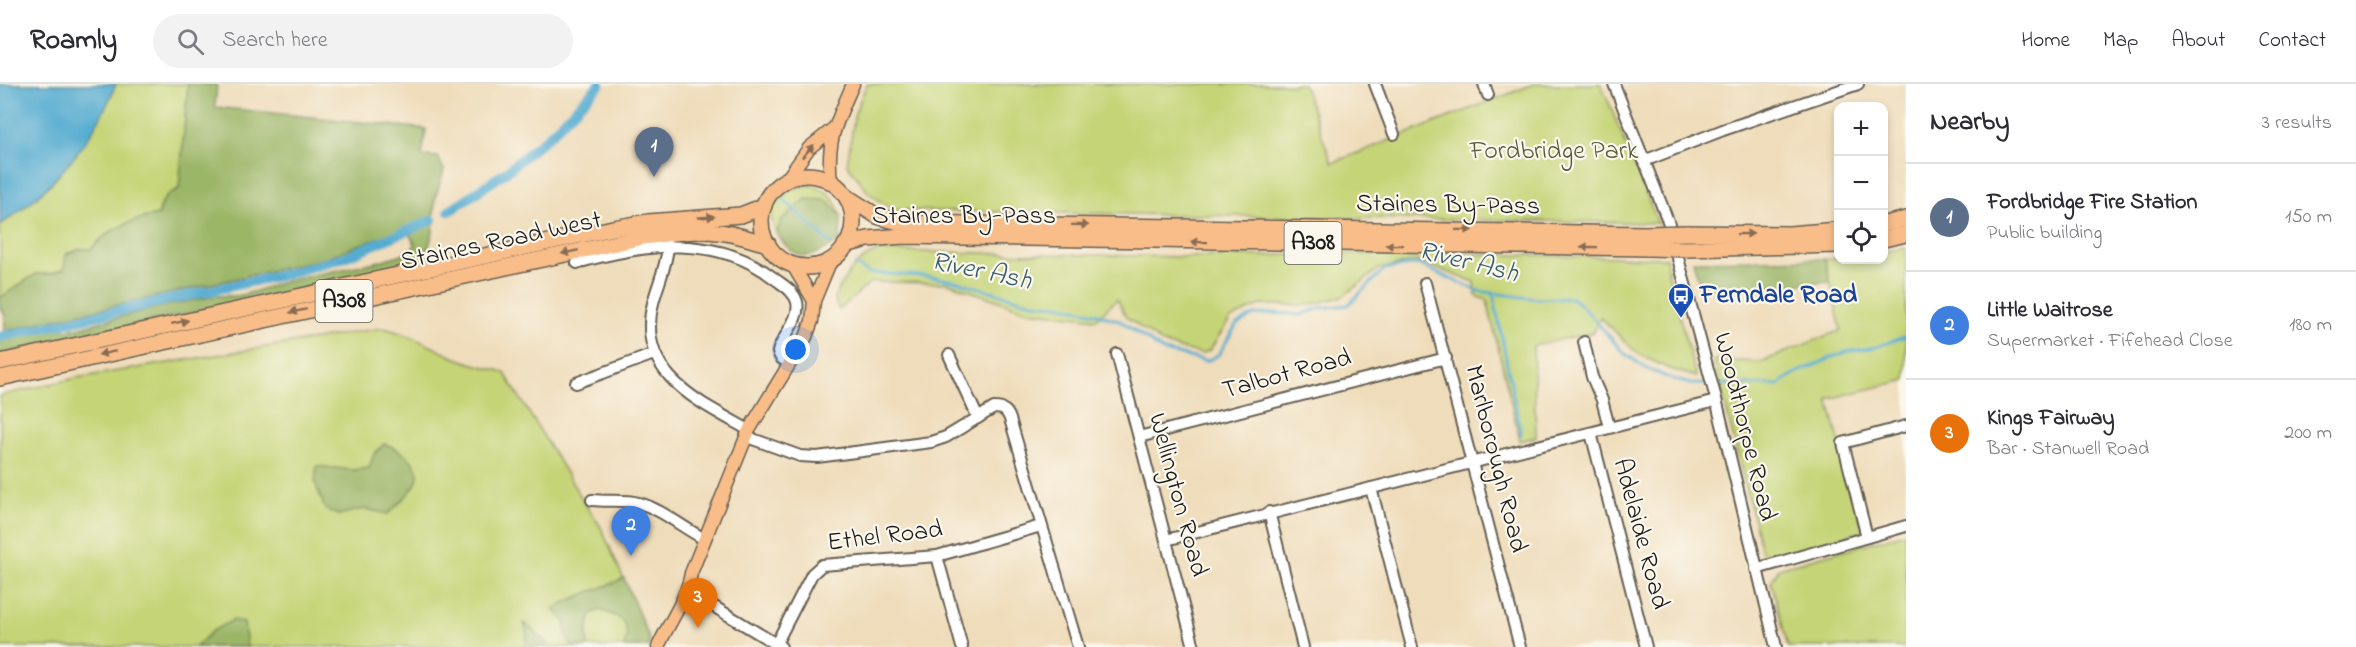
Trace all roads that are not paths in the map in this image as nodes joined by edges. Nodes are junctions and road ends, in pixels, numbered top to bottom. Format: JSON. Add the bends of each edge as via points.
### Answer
{"nodes":[{"id":1,"x":853,"y":84,"type":"edge"},
{"id":2,"x":1375,"y":84,"type":"edge"},
{"id":3,"x":1614,"y":84,"type":"edge"},
{"id":4,"x":1858,"y":84,"type":"edge"},
{"id":5,"x":834,"y":128,"type":"junction"},
{"id":6,"x":1394,"y":134,"type":"dead end"},
{"id":7,"x":1644,"y":161,"type":"junction"},
{"id":8,"x":787,"y":179,"type":"junction"},
{"id":9,"x":831,"y":182,"type":"junction"},
{"id":10,"x":847,"y":197,"type":"junction"},
{"id":11,"x":764,"y":206,"type":"junction"},
{"id":12,"x":1906,"y":219,"type":"edge"},
{"id":13,"x":1888,"y":223,"type":"edge"},
{"id":14,"x":1834,"y":230,"type":"edge"},
{"id":15,"x":1906,"y":234,"type":"edge"},
{"id":16,"x":1888,"y":238,"type":"edge"},
{"id":17,"x":1647,"y":241,"type":"junction"},
{"id":18,"x":1687,"y":241,"type":"junction"},
{"id":19,"x":768,"y":244,"type":"junction"},
{"id":20,"x":668,"y":245,"type":"junction"},
{"id":21,"x":845,"y":245,"type":"junction"},
{"id":22,"x":1834,"y":245,"type":"edge"},
{"id":23,"x":831,"y":260,"type":"junction"},
{"id":24,"x":577,"y":263,"type":"dead end"},
{"id":25,"x":792,"y":264,"type":"junction"},
{"id":26,"x":1425,"y":283,"type":"dead end"},
{"id":27,"x":814,"y":301,"type":"junction"},
{"id":28,"x":1584,"y":342,"type":"dead end"},
{"id":29,"x":654,"y":354,"type":"junction"},
{"id":30,"x":1118,"y":354,"type":"dead end"},
{"id":31,"x":949,"y":355,"type":"dead end"},
{"id":32,"x":1446,"y":358,"type":"junction"},
{"id":33,"x":0,"y":362,"type":"edge"},
{"id":34,"x":789,"y":363,"type":"junction"},
{"id":35,"x":0,"y":378,"type":"edge"},
{"id":36,"x":576,"y":383,"type":"dead end"},
{"id":37,"x":1716,"y":401,"type":"junction"},
{"id":38,"x":978,"y":418,"type":"junction"},
{"id":39,"x":1906,"y":426,"type":"edge"},
{"id":40,"x":1609,"y":428,"type":"junction"},
{"id":41,"x":1591,"y":433,"type":"junction"},
{"id":42,"x":748,"y":434,"type":"junction"},
{"id":43,"x":1139,"y":437,"type":"junction"},
{"id":44,"x":1472,"y":462,"type":"junction"},
{"id":45,"x":1371,"y":488,"type":"junction"},
{"id":46,"x":597,"y":503,"type":"dead end"},
{"id":47,"x":1269,"y":512,"type":"junction"},
{"id":48,"x":1041,"y":526,"type":"junction"},
{"id":49,"x":1906,"y":526,"type":"edge"},
{"id":50,"x":1867,"y":537,"type":"junction"},
{"id":51,"x":705,"y":539,"type":"junction"},
{"id":52,"x":1166,"y":540,"type":"junction"},
{"id":53,"x":937,"y":556,"type":"junction"},
{"id":54,"x":1756,"y":569,"type":"junction"},
{"id":55,"x":688,"y":591,"type":"junction"},
{"id":56,"x":779,"y":645,"type":"edge"},
{"id":57,"x":658,"y":647,"type":"edge"},
{"id":58,"x":962,"y":647,"type":"edge"},
{"id":59,"x":1078,"y":647,"type":"edge"},
{"id":60,"x":1194,"y":647,"type":"edge"},
{"id":61,"x":1303,"y":647,"type":"edge"},
{"id":62,"x":1412,"y":647,"type":"edge"},
{"id":63,"x":1520,"y":647,"type":"edge"},
{"id":64,"x":1646,"y":647,"type":"edge"},
{"id":65,"x":1776,"y":647,"type":"edge"}],
"edges":[{"from":1,"to":5,"type":"main road"},
{"from":2,"to":6,"type":"street"},
{"from":3,"to":7,"type":"street","name":"Woodthorpe Road"},
{"from":4,"to":7,"type":"street"},
{"from":8,"to":5,"type":"main road","one_way":true,"via":[[809,148]]},
{"from":5,"to":9,"type":"main road","via":[[829,159]]},
{"from":7,"to":37,"type":"street","name":"Woodthorpe Road","via":[[1668,221]]},
{"from":8,"to":9,"type":"highway","via":[[805,175]]},
{"from":8,"to":11,"type":"highway","via":[[774,189]]},
{"from":9,"to":10,"type":"highway"},
{"from":10,"to":17,"type":"highway","name":"Staines By-Pass","number":"A308","one_way":true,"via":[[877,216],[902,223]]},
{"from":10,"to":21,"type":"highway","via":[[853,227]]},
{"from":11,"to":19,"type":"highway","via":[[761,224]]},
{"from":33,"to":11,"type":"highway","name":"Staines Road West","number":"A308","one_way":true,"via":[[618,227],[741,215]]},
{"from":12,"to":13,"type":"highway"},
{"from":18,"to":14,"type":"highway","name":"Staines By-Pass","number":"A308","one_way":true},
{"from":15,"to":16,"type":"highway"},
{"from":17,"to":18,"type":"highway","name":"Staines By-Pass","number":"A308","bridge":true},
{"from":17,"to":21,"type":"highway","name":"Staines By-Pass","number":"A308","one_way":true,"via":[[1031,240],[903,236],[876,237]]},
{"from":18,"to":22,"type":"highway","name":"Staines By-Pass","number":"A308"},
{"from":19,"to":25,"type":"highway","via":[[782,260]]},
{"from":19,"to":35,"type":"highway","name":"Staines Road West","number":"A308","one_way":true,"via":[[718,232],[643,237]]},
{"from":20,"to":24,"type":"street"},
{"from":20,"to":29,"type":"street","via":[[667,261],[652,304],[650,331]]},
{"from":20,"to":34,"type":"street","via":[[712,249],[755,264],[792,292],[796,314],[778,352]]},
{"from":21,"to":23,"type":"highway"},
{"from":23,"to":25,"type":"highway","via":[[816,266]]},
{"from":23,"to":27,"type":"main road"},
{"from":25,"to":27,"type":"main road"},
{"from":26,"to":32,"type":"street","name":"Marlborough Road"},
{"from":27,"to":34,"type":"main road","via":[[806,337]]},
{"from":28,"to":40,"type":"street"},
{"from":29,"to":36,"type":"street"},
{"from":29,"to":42,"type":"street","via":[[671,381]]},
{"from":30,"to":43,"type":"street","name":"Wellington Road"},
{"from":31,"to":38,"type":"street"},
{"from":32,"to":43,"type":"street","name":"Talbot Road"},
{"from":32,"to":44,"type":"street","name":"Marlborough Road"},
{"from":34,"to":42,"type":"main road"},
{"from":37,"to":40,"type":"street"},
{"from":37,"to":54,"type":"street","name":"Woodthorpe Road"},
{"from":38,"to":42,"type":"street","via":[[931,442],[817,457],[800,456]]},
{"from":38,"to":48,"type":"street","via":[[994,408],[1007,412]]},
{"from":39,"to":50,"type":"street","via":[[1843,443]]},
{"from":40,"to":41,"type":"street"},
{"from":41,"to":44,"type":"street"},
{"from":41,"to":64,"type":"street","name":"Adelaide Road"},
{"from":42,"to":51,"type":"main road"},
{"from":43,"to":52,"type":"street","name":"Wellington Road"},
{"from":44,"to":45,"type":"street"},
{"from":44,"to":63,"type":"street","name":"Marlborough Road"},
{"from":45,"to":47,"type":"street"},
{"from":45,"to":62,"type":"street"},
{"from":46,"to":51,"type":"street","via":[[639,503]]},
{"from":47,"to":52,"type":"street"},
{"from":47,"to":61,"type":"street"},
{"from":48,"to":53,"type":"street","name":"Ethel Road"},
{"from":48,"to":59,"type":"street"},
{"from":49,"to":50,"type":"street"},
{"from":50,"to":54,"type":"street"},
{"from":51,"to":55,"type":"main road"},
{"from":52,"to":60,"type":"street","name":"Wellington Road"},
{"from":53,"to":56,"type":"street","name":"Ethel Road","via":[[822,565],[812,574]]},
{"from":53,"to":58,"type":"street"},
{"from":54,"to":65,"type":"street","name":"Woodthorpe Road"},
{"from":55,"to":56,"type":"street"},
{"from":55,"to":57,"type":"main road"}]}
